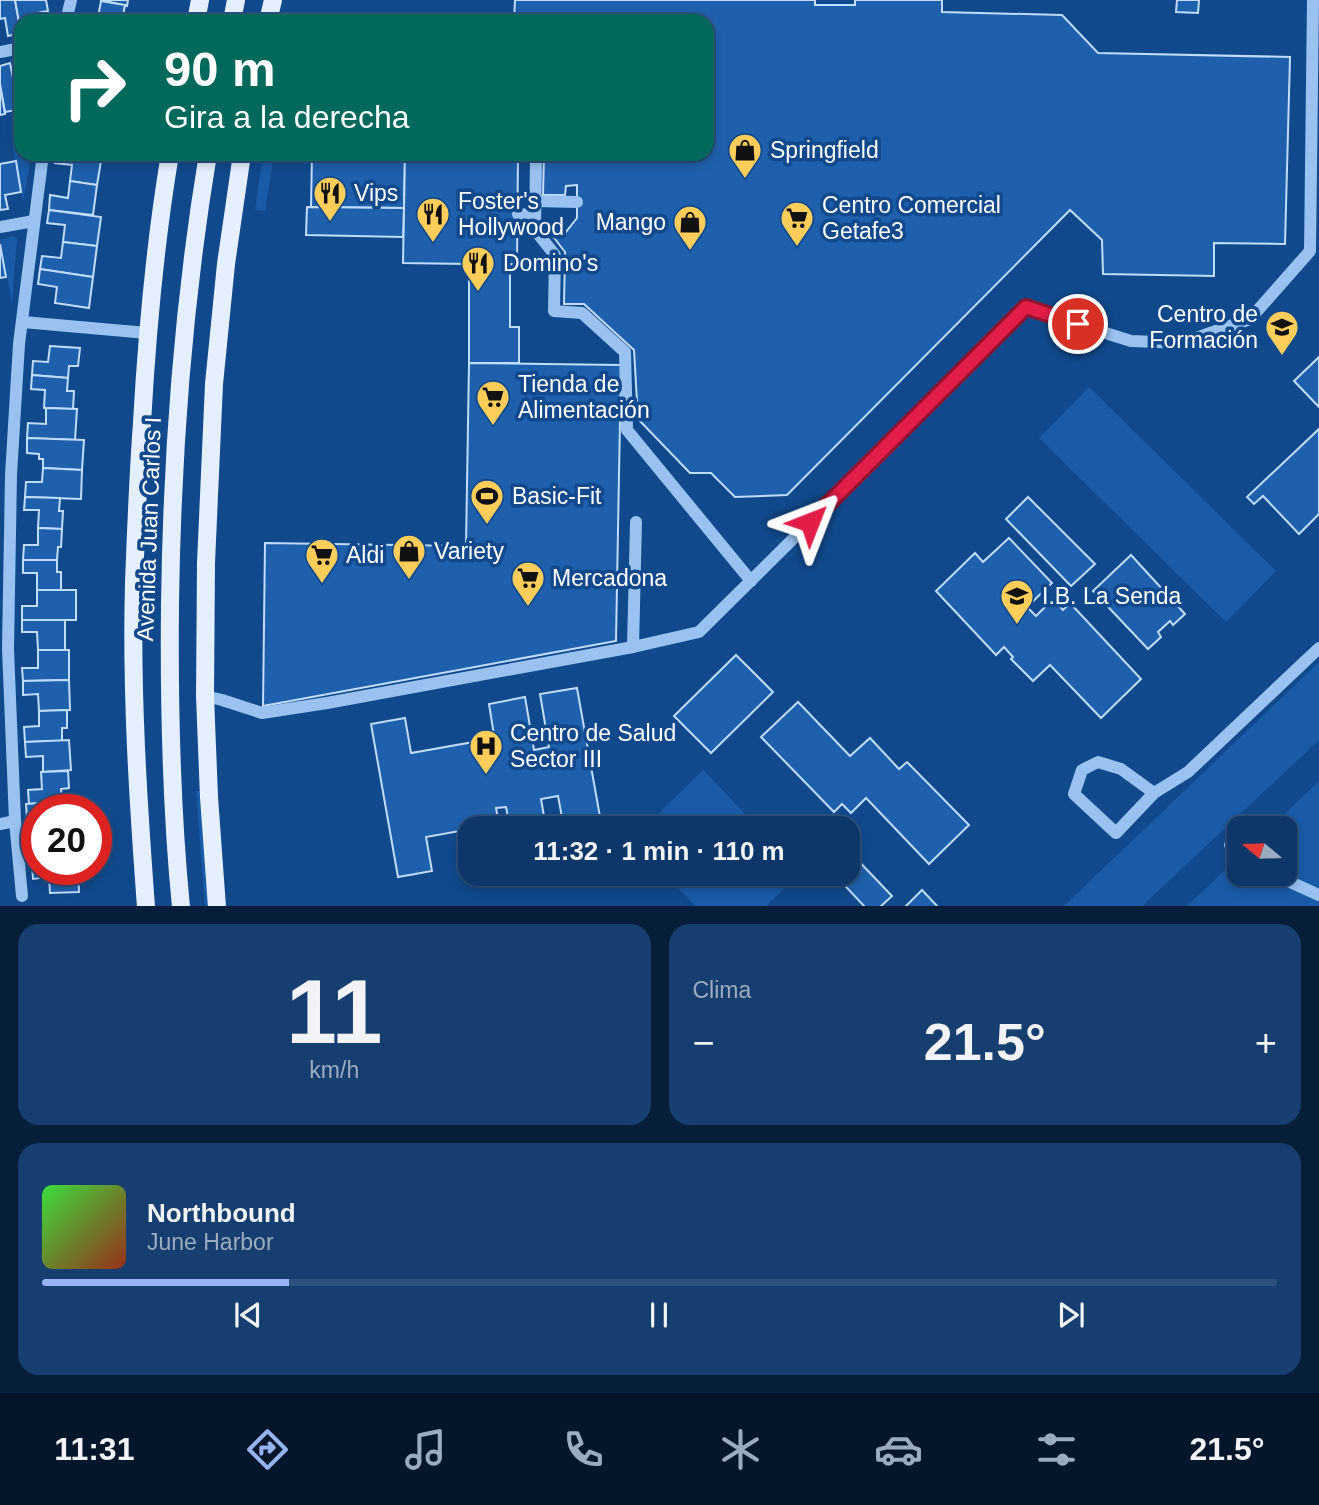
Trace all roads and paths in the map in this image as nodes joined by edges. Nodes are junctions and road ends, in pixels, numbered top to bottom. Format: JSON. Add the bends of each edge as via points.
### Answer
{"nodes":[{"id":1,"x":1313,"y":0,"type":"edge"},
{"id":2,"x":42,"y":161,"type":"edge"},
{"id":3,"x":169,"y":161,"type":"edge"},
{"id":4,"x":207,"y":161,"type":"edge"},
{"id":5,"x":242,"y":161,"type":"edge"},
{"id":6,"x":536,"y":161,"type":"edge"},
{"id":7,"x":535,"y":201,"type":"junction"},
{"id":8,"x":577,"y":202,"type":"dead end"},
{"id":9,"x":517,"y":214,"type":"dead end"},
{"id":10,"x":535,"y":215,"type":"junction"},
{"id":11,"x":34,"y":220,"type":"junction"},
{"id":12,"x":0,"y":227,"type":"edge"},
{"id":13,"x":23,"y":322,"type":"junction"},
{"id":14,"x":147,"y":333,"type":"junction"},
{"id":15,"x":5,"y":476,"type":"edge"},
{"id":16,"x":636,"y":522,"type":"dead end"},
{"id":17,"x":751,"y":581,"type":"junction"},
{"id":18,"x":633,"y":647,"type":"junction"},
{"id":19,"x":1319,"y":648,"type":"edge"},
{"id":20,"x":4,"y":650,"type":"edge"},
{"id":21,"x":205,"y":696,"type":"junction"},
{"id":22,"x":1154,"y":793,"type":"junction"},
{"id":23,"x":15,"y":821,"type":"junction"},
{"id":24,"x":0,"y":824,"type":"edge"},
{"id":25,"x":1297,"y":885,"type":"edge"},
{"id":26,"x":1319,"y":895,"type":"edge"},
{"id":27,"x":22,"y":896,"type":"dead end"},
{"id":28,"x":146,"y":906,"type":"edge"},
{"id":29,"x":181,"y":906,"type":"edge"},
{"id":30,"x":217,"y":906,"type":"edge"}],
"edges":[{"from":1,"to":17,"type":"street","via":[[1310,251],[1250,318],[1182,343],[1130,341],[1026,307]]},
{"from":2,"to":11,"type":"street"},
{"from":3,"to":14,"type":"main road","name":"Avenida Juan Carlos I"},
{"from":4,"to":29,"type":"main road","name":"Avenida Juan Carlos I","via":[[181,351],[172,504],[169,719]]},
{"from":5,"to":21,"type":"main road","via":[[214,384]]},
{"from":6,"to":7,"type":"street"},
{"from":7,"to":8,"type":"street"},
{"from":7,"to":10,"type":"street"},
{"from":9,"to":10,"type":"street"},
{"from":10,"to":17,"type":"street","via":[[534,230],[555,255],[554,312],[582,313],[625,352],[627,430]]},
{"from":11,"to":12,"type":"street"},
{"from":11,"to":13,"type":"street"},
{"from":13,"to":14,"type":"street"},
{"from":13,"to":15,"type":"street"},
{"from":14,"to":28,"type":"main road","name":"Avenida Juan Carlos I","via":[[134,584],[134,687]]},
{"from":15,"to":20,"type":"street"},
{"from":16,"to":18,"type":"street"},
{"from":17,"to":18,"type":"street","via":[[699,632]]},
{"from":18,"to":21,"type":"street","via":[[262,713]]},
{"from":19,"to":22,"type":"street","via":[[1188,772]]},
{"from":20,"to":23,"type":"street"},
{"from":21,"to":30,"type":"main road"},
{"from":22,"to":22,"type":"street","via":[[1121,769],[1098,762],[1082,770],[1074,794],[1116,833]]},
{"from":23,"to":24,"type":"street"},
{"from":23,"to":27,"type":"street"},
{"from":25,"to":26,"type":"street"}]}
